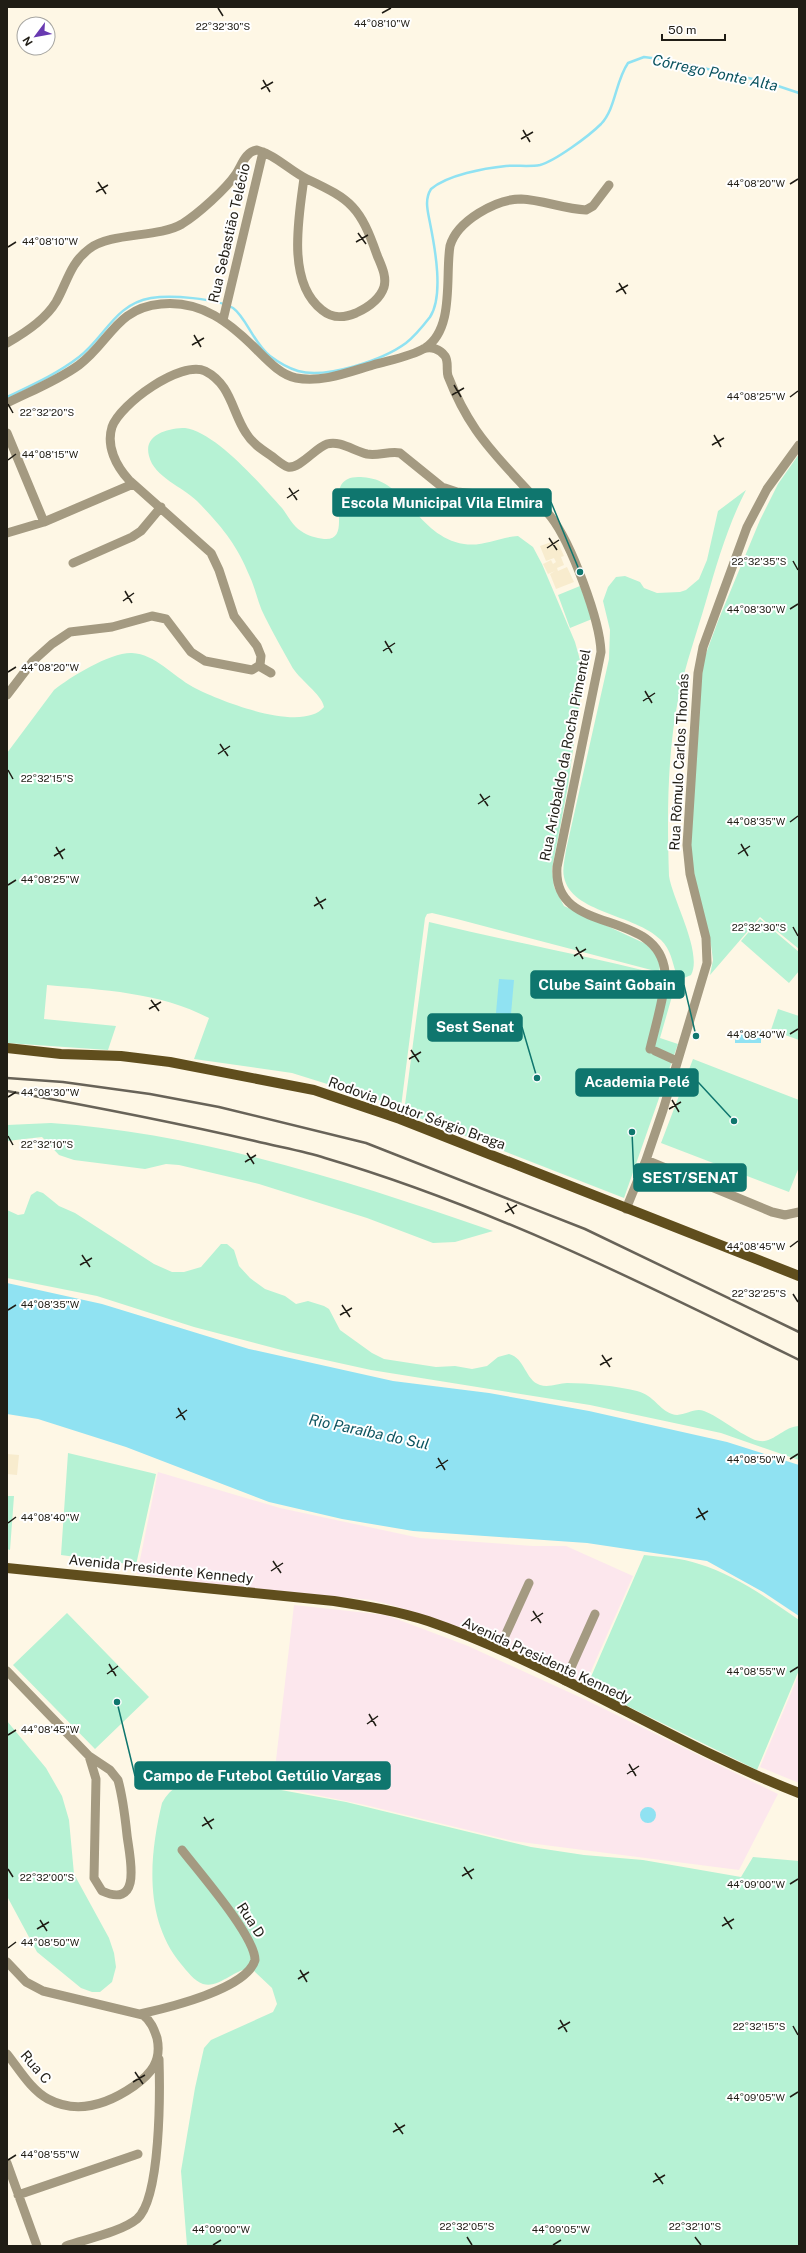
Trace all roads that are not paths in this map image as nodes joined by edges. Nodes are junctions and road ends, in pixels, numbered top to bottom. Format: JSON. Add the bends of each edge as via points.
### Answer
{"nodes":[{"id":1,"x":263,"y":152,"type":"junction"},
{"id":2,"x":304,"y":178,"type":"junction"},
{"id":3,"x":609,"y":185,"type":"dead end"},
{"id":4,"x":223,"y":320,"type":"junction"},
{"id":5,"x":440,"y":328,"type":"junction"},
{"id":6,"x":7,"y":343,"type":"edge"},
{"id":7,"x":423,"y":349,"type":"junction"},
{"id":8,"x":446,"y":359,"type":"junction"},
{"id":9,"x":7,"y":403,"type":"edge"},
{"id":10,"x":7,"y":433,"type":"edge"},
{"id":11,"x":799,"y":445,"type":"edge"},
{"id":12,"x":133,"y":484,"type":"junction"},
{"id":13,"x":537,"y":500,"type":"junction"},
{"id":14,"x":161,"y":507,"type":"junction"},
{"id":15,"x":44,"y":522,"type":"junction"},
{"id":16,"x":7,"y":533,"type":"edge"},
{"id":17,"x":72,"y":564,"type":"dead end"},
{"id":18,"x":259,"y":666,"type":"junction"},
{"id":19,"x":272,"y":673,"type":"dead end"},
{"id":20,"x":7,"y":695,"type":"edge"},
{"id":21,"x":7,"y":1048,"type":"edge"},
{"id":22,"x":677,"y":1060,"type":"junction"},
{"id":23,"x":646,"y":1160,"type":"junction"},
{"id":24,"x":626,"y":1209,"type":"junction"},
{"id":25,"x":799,"y":1212,"type":"edge"},
{"id":26,"x":799,"y":1276,"type":"edge"},
{"id":27,"x":7,"y":1568,"type":"edge"},
{"id":28,"x":529,"y":1583,"type":"dead end"},
{"id":29,"x":595,"y":1614,"type":"dead end"},
{"id":30,"x":499,"y":1649,"type":"junction"},
{"id":31,"x":7,"y":1671,"type":"edge"},
{"id":32,"x":565,"y":1681,"type":"junction"},
{"id":33,"x":89,"y":1756,"type":"junction"},
{"id":34,"x":799,"y":1793,"type":"edge"},
{"id":35,"x":182,"y":1850,"type":"dead end"},
{"id":36,"x":7,"y":1962,"type":"edge"},
{"id":37,"x":164,"y":2009,"type":"junction"},
{"id":38,"x":140,"y":2014,"type":"junction"},
{"id":39,"x":157,"y":2040,"type":"junction"},
{"id":40,"x":7,"y":2054,"type":"edge"},
{"id":41,"x":159,"y":2056,"type":"junction"},
{"id":42,"x":147,"y":2076,"type":"junction"},
{"id":43,"x":160,"y":2088,"type":"junction"},
{"id":44,"x":138,"y":2154,"type":"dead end"},
{"id":45,"x":7,"y":2163,"type":"edge"},
{"id":46,"x":18,"y":2196,"type":"junction"},
{"id":47,"x":37,"y":2246,"type":"edge"},
{"id":48,"x":66,"y":2246,"type":"edge"}],
"edges":[{"from":1,"to":2,"type":"street"},
{"from":1,"to":4,"type":"street","name":"Rua Sebastião Telécio"},
{"from":1,"to":6,"type":"street","via":[[257,150],[248,154],[229,182],[183,223],[90,248],[73,265],[51,309]]},
{"from":2,"to":2,"type":"street","via":[[332,190],[353,206],[369,233],[383,269],[384,286],[380,295],[372,304],[354,314],[340,317],[325,312],[313,300],[303,279],[298,254],[298,237]]},
{"from":3,"to":5,"type":"street","via":[[593,206],[586,210],[515,200],[481,212],[464,224],[450,246],[447,302]]},
{"from":4,"to":7,"type":"street","via":[[273,365],[294,377],[315,379],[334,376]]},
{"from":4,"to":9,"type":"street","via":[[203,308],[183,305],[162,303],[140,308],[122,319],[78,366]]},
{"from":5,"to":7,"type":"street","via":[[433,341]]},
{"from":5,"to":8,"type":"street","name":"Rua Ariobaldo da Rocha Pimentel"},
{"from":7,"to":8,"type":"street","via":[[441,352]]},
{"from":8,"to":13,"type":"street","name":"Rua Ariobaldo da Rocha Pimentel","via":[[447,374],[475,429]]},
{"from":10,"to":15,"type":"street"},
{"from":11,"to":22,"type":"street","name":"Rua Rômulo Carlos Thomás","via":[[767,489],[747,527],[700,659],[687,845],[690,874],[706,938],[707,963]]},
{"from":12,"to":13,"type":"street","via":[[121,470],[113,454],[110,438],[114,422],[130,403],[149,390],[177,374],[199,369],[212,376],[225,388],[242,427],[251,440],[285,465],[294,467],[322,446],[336,443],[367,454],[400,453],[442,487],[456,492]]},
{"from":12,"to":14,"type":"street"},
{"from":12,"to":15,"type":"street"},
{"from":13,"to":22,"type":"street","name":"Rua Ariobaldo da Rocha Pimentel","via":[[552,518],[569,550],[592,607],[601,652],[557,867],[558,885],[562,896],[573,907],[636,933],[658,953],[665,978],[653,1050]]},
{"from":14,"to":17,"type":"street","via":[[141,531],[132,537]]},
{"from":14,"to":18,"type":"street","via":[[211,553],[236,620],[260,653]]},
{"from":15,"to":16,"type":"street"},
{"from":18,"to":19,"type":"street"},
{"from":18,"to":20,"type":"street","via":[[252,670],[205,661],[191,652],[166,619],[152,616],[112,627],[70,632],[33,661]]},
{"from":21,"to":24,"type":"main road","name":"Rodovia Doutor Sérgio Braga","via":[[170,1062],[314,1090],[400,1119]]},
{"from":22,"to":23,"type":"street","name":"Rua Rômulo Carlos Thomás"},
{"from":23,"to":24,"type":"street","name":"Rua Rômulo Carlos Thomás"},
{"from":23,"to":25,"type":"street","via":[[772,1212],[785,1215]]},
{"from":24,"to":26,"type":"main road","name":"Rodovia Doutor Sérgio Braga"},
{"from":27,"to":30,"type":"main road","name":"Avenida Presidente Kennedy","via":[[283,1595],[380,1608],[427,1621]]},
{"from":28,"to":30,"type":"street"},
{"from":29,"to":32,"type":"street"},
{"from":30,"to":32,"type":"main road","name":"Avenida Presidente Kennedy"},
{"from":31,"to":33,"type":"street"},
{"from":32,"to":34,"type":"main road","name":"Avenida Presidente Kennedy","via":[[673,1736]]},
{"from":33,"to":33,"type":"street","via":[[96,1779],[94,1878],[102,1891],[116,1894],[130,1886],[132,1873],[132,1858],[122,1799],[118,1780]]},
{"from":35,"to":37,"type":"street","name":"Rua D","via":[[251,1944],[255,1960],[250,1971],[237,1981]]},
{"from":36,"to":38,"type":"street","name":"Rua D","via":[[26,1982],[42,1991]]},
{"from":37,"to":38,"type":"street","name":"Rua D"},
{"from":37,"to":39,"type":"street","via":[[156,2019]]},
{"from":38,"to":39,"type":"street","name":"Rua D","via":[[152,2024]]},
{"from":39,"to":41,"type":"street"},
{"from":40,"to":42,"type":"street","name":"Rua C","via":[[44,2096],[71,2106],[92,2106],[109,2101]]},
{"from":41,"to":42,"type":"street","name":"Rua C"},
{"from":41,"to":43,"type":"street"},
{"from":42,"to":43,"type":"street","via":[[156,2078]]},
{"from":43,"to":48,"type":"street","via":[[153,2181],[144,2211],[128,2224]]},
{"from":44,"to":46,"type":"street"},
{"from":45,"to":46,"type":"street"},
{"from":46,"to":47,"type":"street"}]}
